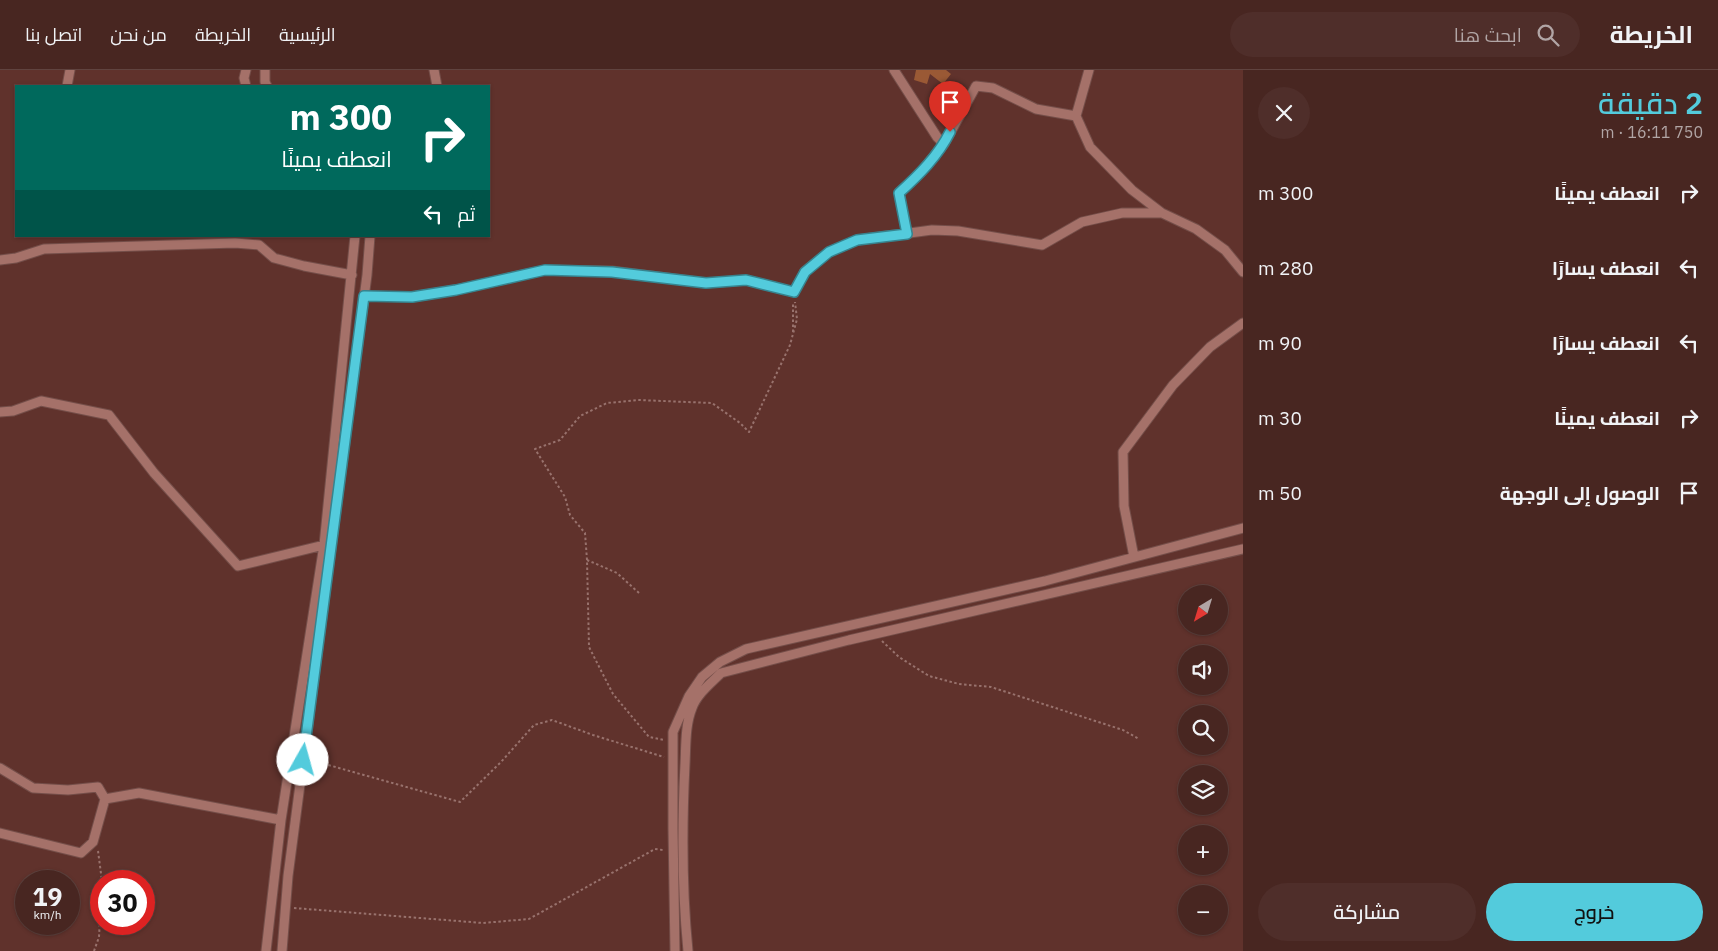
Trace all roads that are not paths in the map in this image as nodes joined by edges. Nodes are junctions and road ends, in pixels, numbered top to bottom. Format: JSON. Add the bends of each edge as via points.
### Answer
{"nodes":[{"id":1,"x":70,"y":70,"type":"edge"},
{"id":2,"x":246,"y":70,"type":"edge"},
{"id":3,"x":265,"y":70,"type":"edge"},
{"id":4,"x":434,"y":70,"type":"edge"},
{"id":5,"x":894,"y":70,"type":"edge"},
{"id":6,"x":1089,"y":70,"type":"edge"},
{"id":7,"x":67,"y":85,"type":"edge"},
{"id":8,"x":246,"y":85,"type":"edge"},
{"id":9,"x":266,"y":85,"type":"edge"},
{"id":10,"x":437,"y":85,"type":"edge"},
{"id":11,"x":1076,"y":116,"type":"junction"},
{"id":12,"x":944,"y":144,"type":"junction"},
{"id":13,"x":1162,"y":213,"type":"junction"},
{"id":14,"x":907,"y":234,"type":"junction"},
{"id":15,"x":355,"y":237,"type":"edge"},
{"id":16,"x":370,"y":237,"type":"edge"},
{"id":17,"x":194,"y":240,"type":"edge"},
{"id":18,"x":0,"y":260,"type":"edge"},
{"id":19,"x":1239,"y":260,"type":"edge"},
{"id":20,"x":1243,"y":272,"type":"edge"},
{"id":21,"x":352,"y":275,"type":"junction"},
{"id":22,"x":364,"y":296,"type":"junction"},
{"id":23,"x":1243,"y":324,"type":"edge"},
{"id":24,"x":0,"y":412,"type":"edge"},
{"id":25,"x":1243,"y":528,"type":"edge"},
{"id":26,"x":324,"y":545,"type":"junction"},
{"id":27,"x":1243,"y":549,"type":"edge"},
{"id":28,"x":1134,"y":557,"type":"junction"},
{"id":29,"x":0,"y":768,"type":"edge"},
{"id":30,"x":105,"y":799,"type":"junction"},
{"id":31,"x":281,"y":820,"type":"junction"},
{"id":32,"x":0,"y":833,"type":"edge"},
{"id":33,"x":266,"y":951,"type":"edge"},
{"id":34,"x":282,"y":951,"type":"edge"},
{"id":35,"x":675,"y":951,"type":"edge"},
{"id":36,"x":688,"y":951,"type":"edge"}],
"edges":[{"from":1,"to":7,"type":"street"},
{"from":2,"to":8,"type":"street"},
{"from":3,"to":9,"type":"street"},
{"from":4,"to":10,"type":"street"},
{"from":5,"to":12,"type":"street","via":[[936,137]]},
{"from":6,"to":11,"type":"street"},
{"from":11,"to":12,"type":"street","via":[[1036,109],[993,88],[976,86]]},
{"from":11,"to":13,"type":"street","via":[[1090,147],[1132,190]]},
{"from":12,"to":14,"type":"street","via":[[899,193]]},
{"from":13,"to":14,"type":"street","via":[[1122,212],[1082,222],[1042,245],[958,231],[932,230]]},
{"from":13,"to":19,"type":"street","via":[[1196,229]]},
{"from":14,"to":22,"type":"street","via":[[857,240],[829,252],[805,272],[794,292],[746,280],[706,283],[612,272],[545,270],[412,297]]},
{"from":15,"to":21,"type":"street"},
{"from":16,"to":22,"type":"street"},
{"from":17,"to":18,"type":"street","via":[[44,249]]},
{"from":17,"to":21,"type":"street","via":[[259,245],[274,258]]},
{"from":19,"to":20,"type":"street"},
{"from":21,"to":26,"type":"street"},
{"from":22,"to":34,"type":"street","via":[[303,760]]},
{"from":23,"to":28,"type":"street","via":[[1210,347],[1173,385],[1123,452],[1124,506]]},
{"from":24,"to":26,"type":"street","via":[[41,401],[109,415],[154,474],[238,566]]},
{"from":25,"to":28,"type":"street"},
{"from":26,"to":31,"type":"street"},
{"from":27,"to":36,"type":"street","via":[[875,634],[722,673],[692,706],[687,731],[683,794]]},
{"from":28,"to":35,"type":"street","via":[[1045,581],[746,649],[720,662],[702,677],[688,696],[673,732]]},
{"from":29,"to":30,"type":"street","via":[[33,788],[68,790],[98,787]]},
{"from":30,"to":31,"type":"street","via":[[139,793]]},
{"from":30,"to":32,"type":"street","via":[[93,842],[82,853]]},
{"from":31,"to":33,"type":"street"}]}
